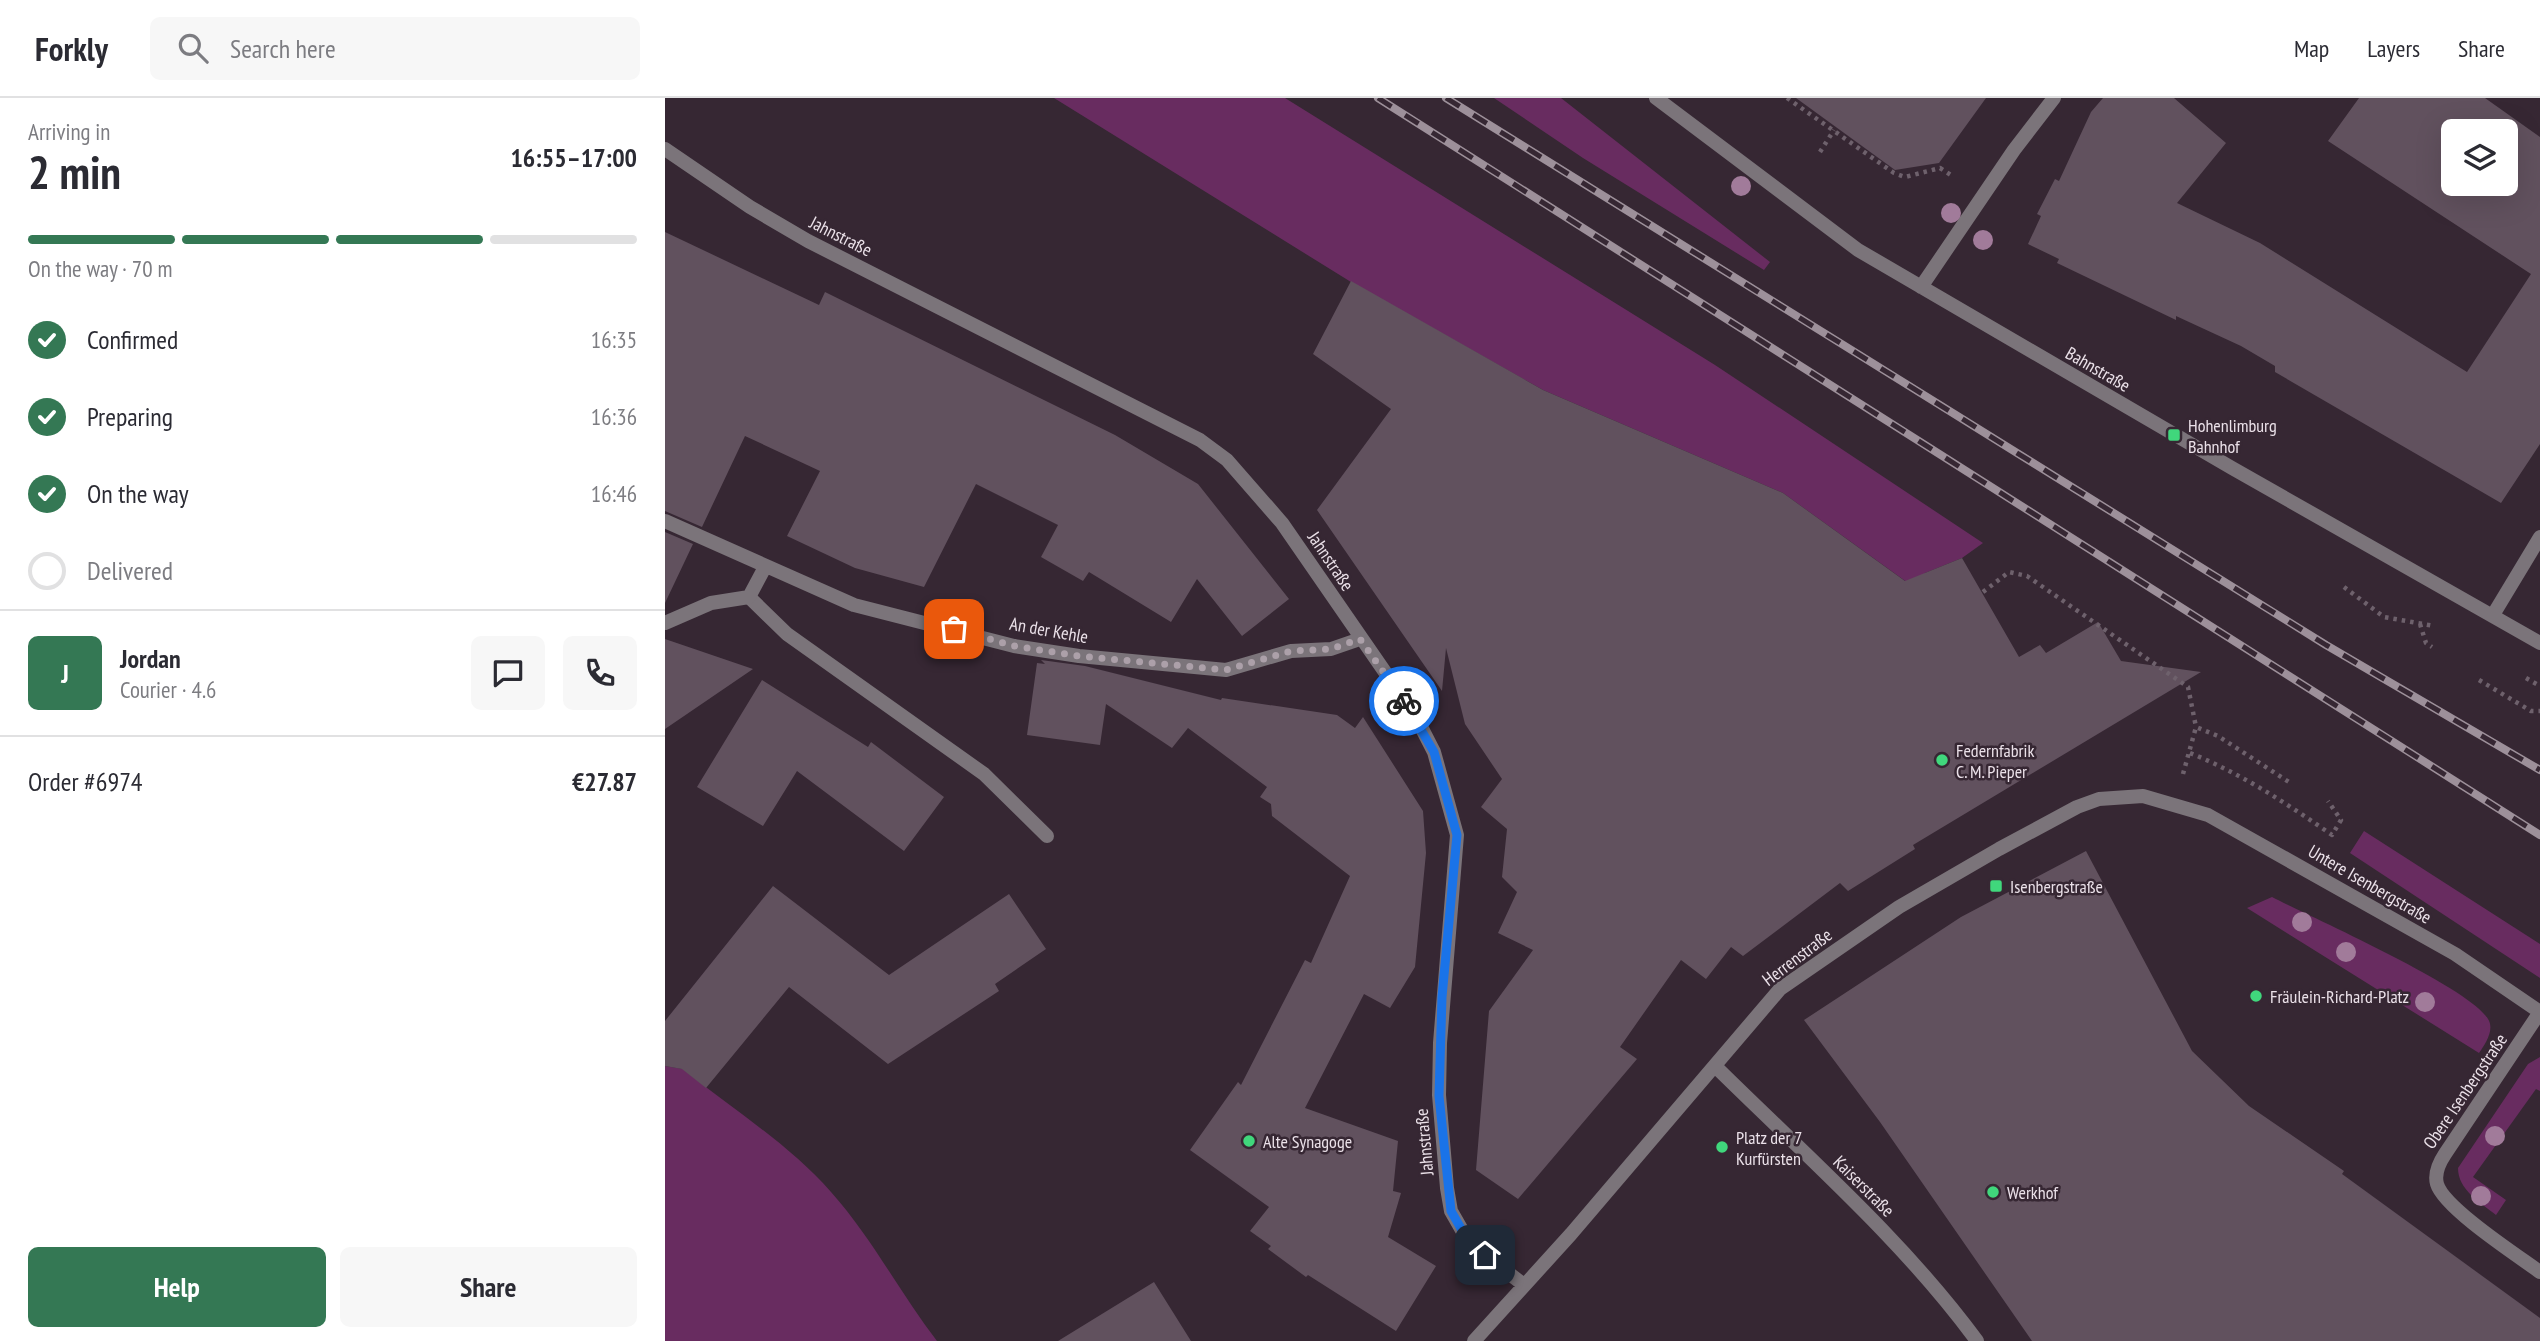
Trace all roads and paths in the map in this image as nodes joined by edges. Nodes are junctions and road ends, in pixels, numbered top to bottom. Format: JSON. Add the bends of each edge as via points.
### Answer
{"nodes":[{"id":1,"x":1656,"y":98,"type":"edge"},
{"id":2,"x":1787,"y":98,"type":"edge"},
{"id":3,"x":2054,"y":98,"type":"edge"},
{"id":4,"x":1834,"y":130,"type":"junction"},
{"id":5,"x":665,"y":149,"type":"edge"},
{"id":6,"x":1820,"y":152,"type":"dead end"},
{"id":7,"x":1983,"y":196,"type":"junction"},
{"id":8,"x":1921,"y":287,"type":"junction"},
{"id":9,"x":665,"y":521,"type":"edge"},
{"id":10,"x":2540,"y":537,"type":"edge"},
{"id":11,"x":765,"y":567,"type":"junction"},
{"id":12,"x":2344,"y":587,"type":"dead end"},
{"id":13,"x":1983,"y":592,"type":"dead end"},
{"id":14,"x":749,"y":597,"type":"junction"},
{"id":15,"x":2493,"y":615,"type":"junction"},
{"id":16,"x":665,"y":623,"type":"edge"},
{"id":17,"x":2420,"y":624,"type":"junction"},
{"id":18,"x":2439,"y":626,"type":"dead end"},
{"id":19,"x":1360,"y":639,"type":"junction"},
{"id":20,"x":2540,"y":643,"type":"edge"},
{"id":21,"x":2432,"y":647,"type":"dead end"},
{"id":22,"x":2479,"y":681,"type":"dead end"},
{"id":23,"x":2540,"y":711,"type":"edge"},
{"id":24,"x":2196,"y":727,"type":"junction"},
{"id":25,"x":2292,"y":784,"type":"dead end"},
{"id":26,"x":2328,"y":801,"type":"dead end"},
{"id":27,"x":2173,"y":803,"type":"joint"},
{"id":28,"x":1047,"y":836,"type":"dead end"},
{"id":29,"x":2540,"y":1012,"type":"edge"},
{"id":30,"x":1716,"y":1066,"type":"junction"},
{"id":31,"x":2540,"y":1272,"type":"edge"},
{"id":32,"x":1524,"y":1285,"type":"junction"},
{"id":33,"x":1474,"y":1341,"type":"edge"},
{"id":34,"x":1977,"y":1341,"type":"edge"}],
"edges":[{"from":1,"to":8,"type":"street","name":"Bahnstraße","via":[[1858,250]]},
{"from":2,"to":4,"type":"path"},
{"from":3,"to":7,"type":"street"},
{"from":4,"to":6,"type":"path"},
{"from":4,"to":7,"type":"path","via":[[1894,173],[1905,177],[1940,168]]},
{"from":5,"to":19,"type":"street","name":"Jahnstraße","via":[[807,241],[1200,440],[1227,460],[1282,523]]},
{"from":7,"to":8,"type":"street"},
{"from":8,"to":15,"type":"street","name":"Bahnstraße"},
{"from":9,"to":11,"type":"street","name":"An der Kehle"},
{"from":10,"to":15,"type":"street"},
{"from":11,"to":14,"type":"street"},
{"from":11,"to":19,"type":"street","name":"An der Kehle","via":[[854,606],[1014,646],[1079,656],[1226,670],[1291,651],[1331,649]]},
{"from":12,"to":17,"type":"path","via":[[2384,617]]},
{"from":13,"to":24,"type":"path","via":[[2009,572],[2027,576],[2188,687]]},
{"from":14,"to":16,"type":"street","via":[[711,603]]},
{"from":14,"to":28,"type":"street","via":[[787,634],[984,774]]},
{"from":15,"to":20,"type":"street","name":"Bahnstraße"},
{"from":17,"to":18,"type":"path"},
{"from":17,"to":21,"type":"path"},
{"from":19,"to":32,"type":"street","name":"Jahnstraße","via":[[1416,717],[1434,752],[1457,835],[1442,997],[1439,1096],[1451,1211],[1478,1248]]},
{"from":22,"to":23,"type":"path","via":[[2531,711]]},
{"from":24,"to":25,"type":"path"},
{"from":24,"to":26,"type":"path","via":[[2190,753],[2269,791],[2332,835],[2341,820]]},
{"from":27,"to":29,"type":"street","name":"Untere Isenbergstraße","via":[[2209,815],[2455,954]]},
{"from":27,"to":30,"type":"street","name":"Herrenstraße","via":[[2143,796],[2099,799],[1999,849],[1899,907],[1780,989]]},
{"from":29,"to":31,"type":"street","name":"Obere Isenbergstraße","via":[[2445,1154],[2437,1168],[2437,1183],[2458,1211]]},
{"from":30,"to":32,"type":"street","name":"Herrenstraße"},
{"from":30,"to":34,"type":"street","name":"Kaiserstraße","via":[[1879,1228]]},
{"from":32,"to":33,"type":"street","name":"Herrenstraße"}]}
